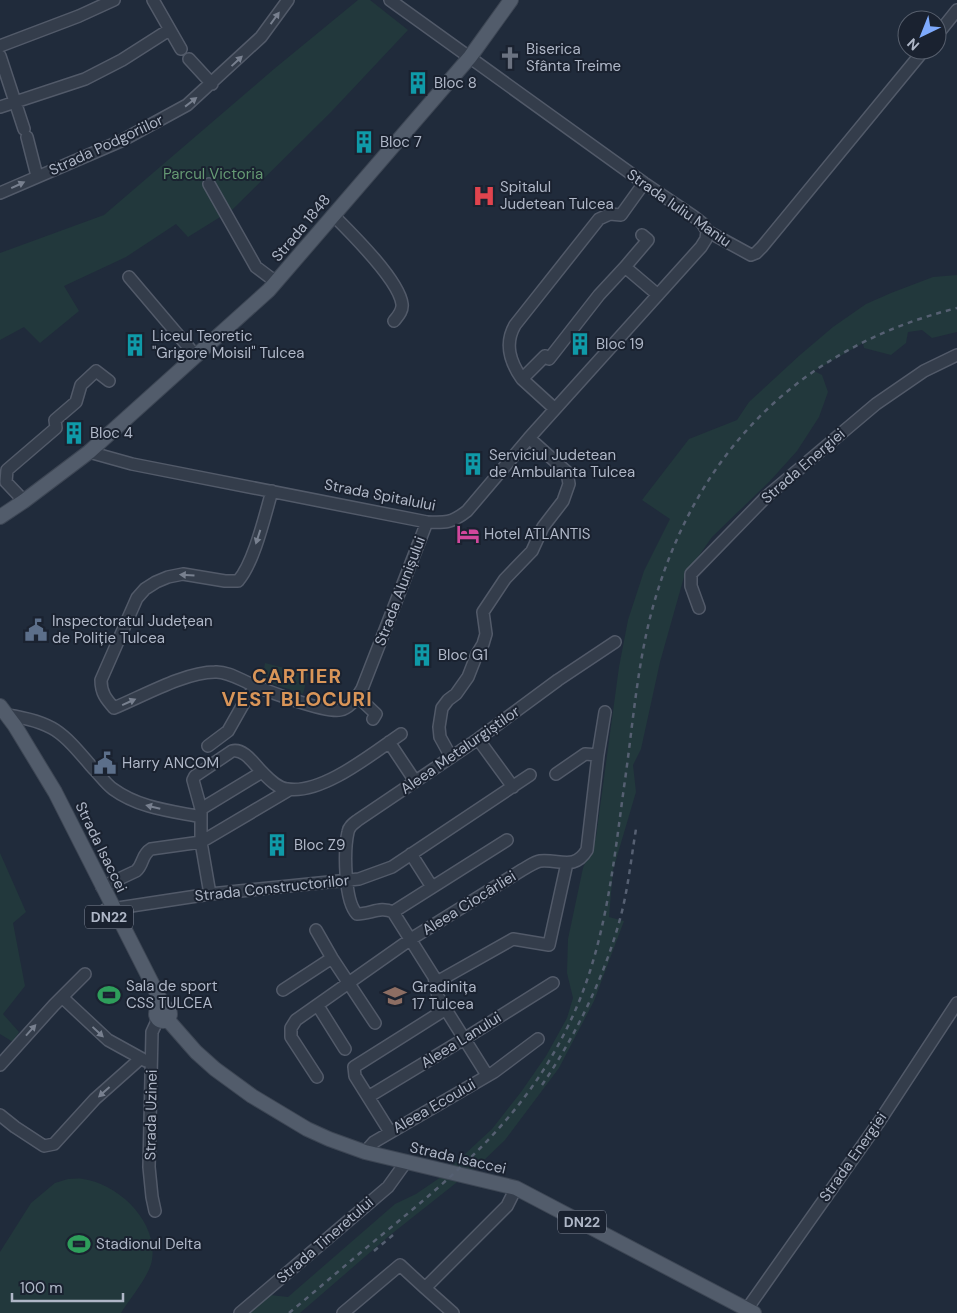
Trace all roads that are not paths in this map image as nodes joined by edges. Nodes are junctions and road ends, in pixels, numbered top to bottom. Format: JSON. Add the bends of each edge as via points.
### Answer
{"nodes":[{"id":1,"x":114,"y":0,"type":"edge"},
{"id":2,"x":153,"y":0,"type":"edge"},
{"id":3,"x":288,"y":0,"type":"edge"},
{"id":4,"x":390,"y":0,"type":"edge"},
{"id":5,"x":512,"y":0,"type":"edge"},
{"id":6,"x":957,"y":10,"type":"edge"},
{"id":7,"x":947,"y":22,"type":"edge"},
{"id":8,"x":169,"y":30,"type":"junction"},
{"id":9,"x":0,"y":46,"type":"edge"},
{"id":10,"x":182,"y":49,"type":"dead end"},
{"id":11,"x":0,"y":56,"type":"edge"},
{"id":12,"x":470,"y":57,"type":"junction"},
{"id":13,"x":189,"y":59,"type":"dead end"},
{"id":14,"x":916,"y":60,"type":"edge"},
{"id":15,"x":212,"y":84,"type":"junction"},
{"id":16,"x":15,"y":103,"type":"junction"},
{"id":17,"x":0,"y":107,"type":"edge"},
{"id":18,"x":37,"y":176,"type":"junction"},
{"id":19,"x":644,"y":183,"type":"junction"},
{"id":20,"x":209,"y":184,"type":"dead end"},
{"id":21,"x":0,"y":193,"type":"edge"},
{"id":22,"x":333,"y":215,"type":"junction"},
{"id":23,"x":707,"y":231,"type":"junction"},
{"id":24,"x":642,"y":235,"type":"dead end"},
{"id":25,"x":625,"y":267,"type":"junction"},
{"id":26,"x":129,"y":278,"type":"dead end"},
{"id":27,"x":276,"y":282,"type":"junction"},
{"id":28,"x":658,"y":295,"type":"junction"},
{"id":29,"x":394,"y":321,"type":"dead end"},
{"id":30,"x":957,"y":355,"type":"edge"},
{"id":31,"x":196,"y":356,"type":"junction"},
{"id":32,"x":522,"y":380,"type":"junction"},
{"id":33,"x":110,"y":381,"type":"dead end"},
{"id":34,"x":555,"y":409,"type":"junction"},
{"id":35,"x":529,"y":438,"type":"junction"},
{"id":36,"x":89,"y":452,"type":"junction"},
{"id":37,"x":272,"y":491,"type":"junction"},
{"id":38,"x":24,"y":501,"type":"junction"},
{"id":39,"x":0,"y":517,"type":"edge"},
{"id":40,"x":427,"y":522,"type":"junction"},
{"id":41,"x":699,"y":608,"type":"dead end"},
{"id":42,"x":615,"y":642,"type":"dead end"},
{"id":43,"x":256,"y":686,"type":"junction"},
{"id":44,"x":358,"y":697,"type":"junction"},
{"id":45,"x":605,"y":712,"type":"dead end"},
{"id":46,"x":2,"y":713,"type":"edge"},
{"id":47,"x":373,"y":719,"type":"dead end"},
{"id":48,"x":401,"y":734,"type":"dead end"},
{"id":49,"x":478,"y":739,"type":"junction"},
{"id":50,"x":389,"y":742,"type":"junction"},
{"id":51,"x":208,"y":746,"type":"dead end"},
{"id":52,"x":598,"y":755,"type":"junction"},
{"id":53,"x":451,"y":757,"type":"junction"},
{"id":54,"x":262,"y":772,"type":"junction"},
{"id":55,"x":556,"y":774,"type":"dead end"},
{"id":56,"x":530,"y":775,"type":"dead end"},
{"id":57,"x":416,"y":781,"type":"junction"},
{"id":58,"x":513,"y":786,"type":"junction"},
{"id":59,"x":289,"y":790,"type":"junction"},
{"id":60,"x":201,"y":813,"type":"junction"},
{"id":61,"x":507,"y":840,"type":"dead end"},
{"id":62,"x":202,"y":842,"type":"junction"},
{"id":63,"x":411,"y":854,"type":"junction"},
{"id":64,"x":567,"y":863,"type":"junction"},
{"id":65,"x":346,"y":881,"type":"junction"},
{"id":66,"x":102,"y":887,"type":"junction"},
{"id":67,"x":432,"y":887,"type":"junction"},
{"id":68,"x":210,"y":894,"type":"junction"},
{"id":69,"x":109,"y":909,"type":"junction"},
{"id":70,"x":393,"y":912,"type":"junction"},
{"id":71,"x":316,"y":930,"type":"dead end"},
{"id":72,"x":411,"y":939,"type":"junction"},
{"id":73,"x":332,"y":958,"type":"junction"},
{"id":74,"x":85,"y":974,"type":"dead end"},
{"id":75,"x":435,"y":983,"type":"junction"},
{"id":76,"x":553,"y":983,"type":"dead end"},
{"id":77,"x":350,"y":984,"type":"junction"},
{"id":78,"x":283,"y":990,"type":"dead end"},
{"id":79,"x":63,"y":998,"type":"junction"},
{"id":80,"x":957,"y":1003,"type":"edge"},
{"id":81,"x":318,"y":1006,"type":"junction"},
{"id":82,"x":446,"y":1010,"type":"junction"},
{"id":83,"x":161,"y":1014,"type":"junction"},
{"id":84,"x":375,"y":1023,"type":"dead end"},
{"id":85,"x":464,"y":1039,"type":"junction"},
{"id":86,"x":538,"y":1039,"type":"dead end"},
{"id":87,"x":345,"y":1049,"type":"dead end"},
{"id":88,"x":140,"y":1059,"type":"junction"},
{"id":89,"x":152,"y":1064,"type":"junction"},
{"id":90,"x":0,"y":1065,"type":"edge"},
{"id":91,"x":487,"y":1075,"type":"junction"},
{"id":92,"x":318,"y":1077,"type":"dead end"},
{"id":93,"x":368,"y":1097,"type":"junction"},
{"id":94,"x":0,"y":1115,"type":"edge"},
{"id":95,"x":390,"y":1132,"type":"junction"},
{"id":96,"x":365,"y":1152,"type":"junction"},
{"id":97,"x":406,"y":1162,"type":"junction"},
{"id":98,"x":516,"y":1188,"type":"junction"},
{"id":99,"x":156,"y":1211,"type":"dead end"},
{"id":100,"x":425,"y":1288,"type":"junction"},
{"id":101,"x":751,"y":1311,"type":"edge"},
{"id":102,"x":240,"y":1313,"type":"edge"},
{"id":103,"x":343,"y":1313,"type":"edge"},
{"id":104,"x":454,"y":1313,"type":"edge"}],
"edges":[{"from":1,"to":9,"type":"street"},
{"from":2,"to":8,"type":"street"},
{"from":15,"to":3,"type":"street","name":"Strada Podgoriilor","one_way":true,"via":[[261,37]]},
{"from":4,"to":12,"type":"street","name":"Strada Iuliu Maniu"},
{"from":5,"to":12,"type":"main road","name":"Strada 1848"},
{"from":6,"to":7,"type":"street"},
{"from":8,"to":10,"type":"street"},
{"from":8,"to":16,"type":"street","via":[[85,79]]},
{"from":11,"to":16,"type":"street"},
{"from":12,"to":19,"type":"street","name":"Strada Iuliu Maniu"},
{"from":12,"to":22,"type":"main road","name":"Strada 1848"},
{"from":13,"to":15,"type":"street"},
{"from":14,"to":23,"type":"street","name":"Strada Iuliu Maniu","via":[[756,253],[751,255],[742,251]]},
{"from":18,"to":15,"type":"street","name":"Strada Podgoriilor","one_way":true,"via":[[121,142],[187,105]]},
{"from":16,"to":17,"type":"street"},
{"from":16,"to":18,"type":"street"},
{"from":21,"to":18,"type":"street","name":"Strada Podgoriilor","one_way":true},
{"from":19,"to":23,"type":"street","name":"Strada Iuliu Maniu","via":[[702,222]]},
{"from":19,"to":32,"type":"street","via":[[621,215],[610,214],[599,219],[515,325],[509,344],[510,354]]},
{"from":20,"to":27,"type":"street","via":[[256,267]]},
{"from":22,"to":27,"type":"main road","name":"Strada 1848"},
{"from":22,"to":29,"type":"street","via":[[380,266],[399,294],[402,306]]},
{"from":23,"to":28,"type":"street","name":"Strada Spitalului","via":[[701,247]]},
{"from":24,"to":25,"type":"street","via":[[648,240]]},
{"from":25,"to":28,"type":"street"},
{"from":25,"to":32,"type":"street","via":[[549,359],[545,356]]},
{"from":26,"to":31,"type":"street"},
{"from":27,"to":31,"type":"main road","name":"Strada 1848"},
{"from":28,"to":34,"type":"street","name":"Strada Spitalului"},
{"from":30,"to":41,"type":"street","name":"Strada Energiei","via":[[924,371],[876,404],[766,496],[691,574],[691,586]]},
{"from":31,"to":36,"type":"main road","name":"Strada 1848"},
{"from":32,"to":34,"type":"street"},
{"from":33,"to":38,"type":"street","via":[[96,371],[81,385],[76,402],[56,420],[56,428],[7,470],[6,482]]},
{"from":34,"to":35,"type":"street","name":"Strada Spitalului"},
{"from":35,"to":40,"type":"street","name":"Strada Spitalului","via":[[457,519],[443,523]]},
{"from":35,"to":53,"type":"street","via":[[567,472],[568,489],[560,506],[543,527],[532,552],[506,579],[483,612],[486,634],[483,644],[468,677],[442,708],[440,737]]},
{"from":36,"to":37,"type":"street","name":"Strada Spitalului","via":[[132,464]]},
{"from":36,"to":38,"type":"main road"},
{"from":37,"to":40,"type":"street","name":"Strada Spitalului"},
{"from":37,"to":43,"type":"street","one_way":true,"via":[[254,548],[240,578],[235,582],[183,574],[168,577],[145,589],[137,598],[100,680],[100,689],[114,708],[168,684],[212,672]]},
{"from":38,"to":39,"type":"main road"},
{"from":40,"to":44,"type":"street","name":"Strada Alunișului"},
{"from":42,"to":49,"type":"street","name":"Aleea Metalurgiștilor"},
{"from":43,"to":44,"type":"street","via":[[333,710],[346,707]]},
{"from":43,"to":51,"type":"street","via":[[228,731]]},
{"from":44,"to":47,"type":"street","via":[[376,714]]},
{"from":45,"to":52,"type":"street"},
{"from":60,"to":46,"type":"street","one_way":true,"via":[[148,807],[113,789],[62,734],[42,722]]},
{"from":46,"to":66,"type":"main road","name":"Strada Isaccei","number":"DN22","via":[[43,770]]},
{"from":46,"to":69,"type":"main road","name":"Strada Isaccei","number":"DN22"},
{"from":48,"to":50,"type":"street"},
{"from":49,"to":53,"type":"street","name":"Aleea Metalurgiștilor"},
{"from":49,"to":58,"type":"street"},
{"from":50,"to":57,"type":"street"},
{"from":50,"to":59,"type":"street","via":[[335,777],[320,784]]},
{"from":52,"to":55,"type":"street","via":[[585,754]]},
{"from":52,"to":64,"type":"street","via":[[588,850],[580,860]]},
{"from":53,"to":57,"type":"street","name":"Aleea Metalurgiștilor"},
{"from":54,"to":59,"type":"street","via":[[281,788]]},
{"from":54,"to":60,"type":"street"},
{"from":54,"to":60,"type":"street","via":[[238,750],[194,776]]},
{"from":56,"to":58,"type":"street","name":"Strada Constructorilor"},
{"from":57,"to":65,"type":"street","name":"Aleea Metalurgiștilor","via":[[351,825]]},
{"from":58,"to":63,"type":"street","name":"Strada Constructorilor"},
{"from":59,"to":62,"type":"street"},
{"from":60,"to":62,"type":"street"},
{"from":61,"to":67,"type":"street"},
{"from":62,"to":66,"type":"street","via":[[151,849],[145,853],[136,871]]},
{"from":62,"to":68,"type":"street"},
{"from":63,"to":65,"type":"street","name":"Strada Constructorilor","via":[[392,867]]},
{"from":63,"to":67,"type":"street"},
{"from":64,"to":72,"type":"street","name":"Aleea Ciocârliei","via":[[537,862]]},
{"from":64,"to":75,"type":"street","via":[[549,945],[513,939]]},
{"from":65,"to":68,"type":"street","name":"Strada Constructorilor"},
{"from":65,"to":70,"type":"street","via":[[351,906],[357,914],[381,909]]},
{"from":66,"to":69,"type":"main road","name":"Strada Isaccei","number":"DN22"},
{"from":67,"to":70,"type":"street"},
{"from":68,"to":69,"type":"street","name":"Strada Constructorilor"},
{"from":69,"to":83,"type":"main road","name":"Strada Isaccei","number":"DN22"},
{"from":70,"to":72,"type":"street","name":"Aleea Ecoului"},
{"from":71,"to":73,"type":"street"},
{"from":72,"to":75,"type":"street","name":"Aleea Ecoului"},
{"from":72,"to":77,"type":"street","name":"Aleea Ciocârliei"},
{"from":73,"to":77,"type":"street"},
{"from":73,"to":78,"type":"street"},
{"from":74,"to":79,"type":"street"},
{"from":75,"to":82,"type":"street","name":"Aleea Ecoului","via":[[438,997]]},
{"from":76,"to":85,"type":"street","name":"Aleea Lanului"},
{"from":77,"to":81,"type":"street","name":"Aleea Ciocârliei"},
{"from":77,"to":84,"type":"street"},
{"from":79,"to":88,"type":"street","one_way":true,"via":[[108,1040]]},
{"from":90,"to":79,"type":"street","one_way":true},
{"from":80,"to":101,"type":"street","name":"Strada Energiei"},
{"from":81,"to":87,"type":"street"},
{"from":81,"to":92,"type":"street","name":"Aleea Ciocârliei","via":[[296,1020],[290,1032]]},
{"from":82,"to":85,"type":"street","name":"Aleea Ecoului"},
{"from":82,"to":93,"type":"street","via":[[356,1064],[355,1076]]},
{"from":83,"to":89,"type":"street","name":"Strada Uzinei","via":[[152,1032]]},
{"from":83,"to":96,"type":"main road","name":"Strada Isaccei","number":"DN22","via":[[196,1052],[252,1096],[307,1129]]},
{"from":85,"to":91,"type":"street","name":"Aleea Ecoului"},
{"from":85,"to":93,"type":"street","name":"Aleea Lanului"},
{"from":86,"to":91,"type":"street"},
{"from":88,"to":89,"type":"street"},
{"from":88,"to":94,"type":"street","one_way":true,"via":[[95,1099],[54,1144],[44,1146]]},
{"from":89,"to":99,"type":"street","name":"Strada Uzinei","via":[[149,1167]]},
{"from":91,"to":95,"type":"street","name":"Aleea Ecoului"},
{"from":93,"to":95,"type":"street"},
{"from":95,"to":96,"type":"street","name":"Aleea Ecoului"},
{"from":96,"to":97,"type":"main road","name":"Strada Isaccei","number":"DN22"},
{"from":97,"to":98,"type":"main road","name":"Strada Isaccei","number":"DN22"},
{"from":97,"to":102,"type":"street","name":"Strada Tineretului","via":[[388,1187]]},
{"from":98,"to":100,"type":"street","via":[[507,1206]]},
{"from":98,"to":101,"type":"main road","name":"Strada Isaccei","number":"DN22"},
{"from":100,"to":103,"type":"street","via":[[400,1266]]},
{"from":100,"to":104,"type":"street"}]}
